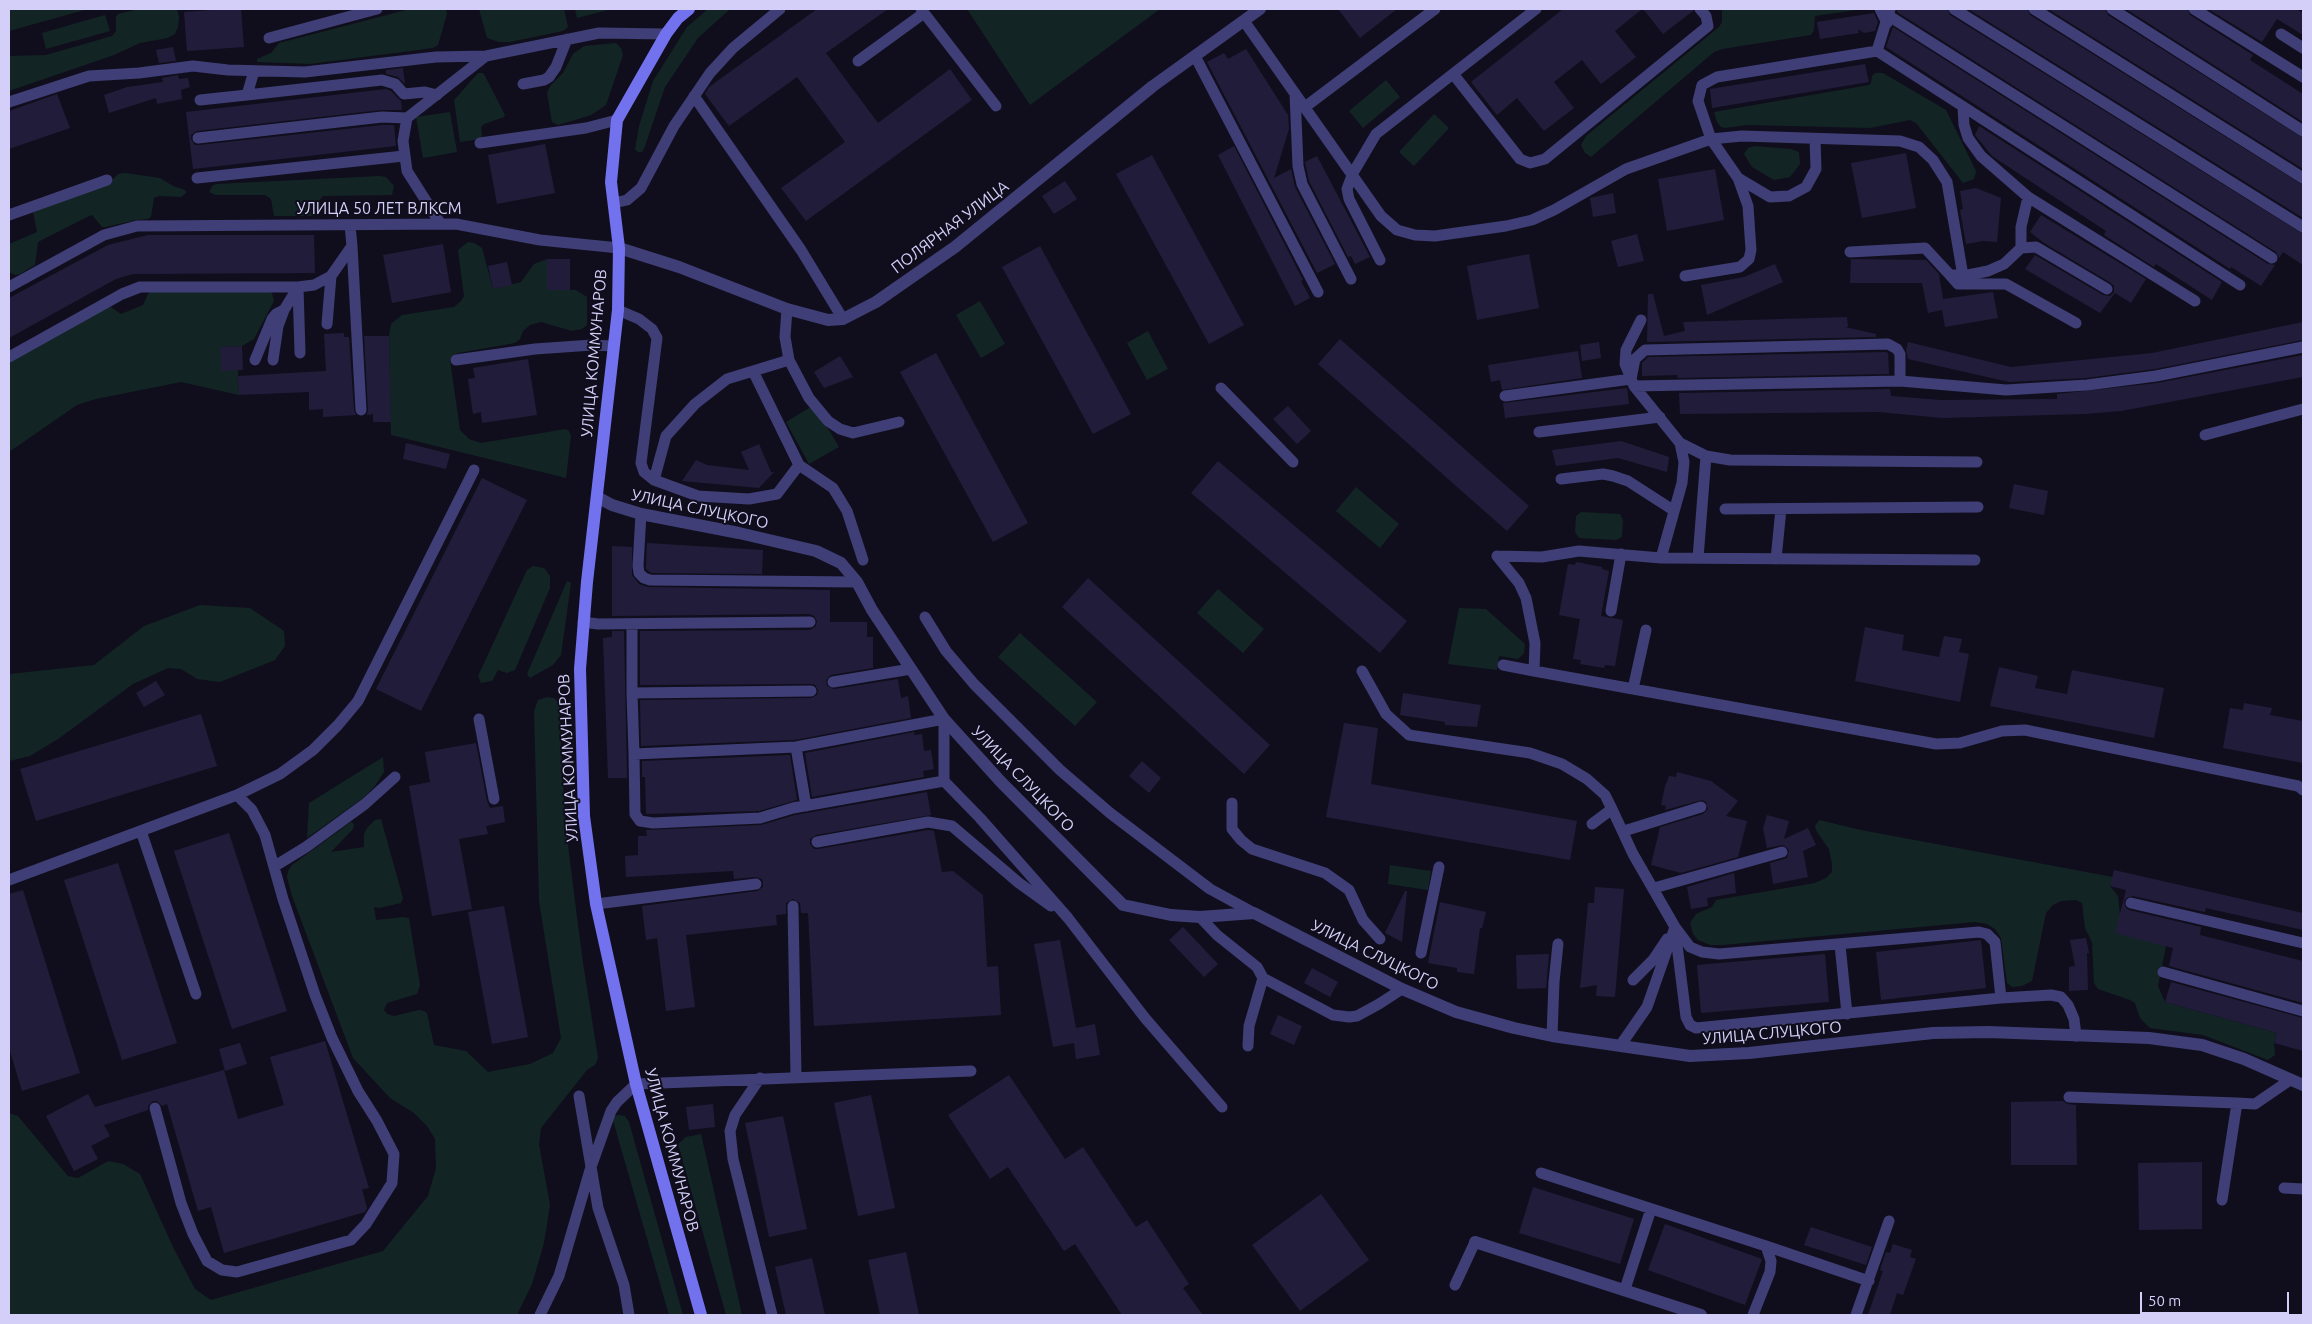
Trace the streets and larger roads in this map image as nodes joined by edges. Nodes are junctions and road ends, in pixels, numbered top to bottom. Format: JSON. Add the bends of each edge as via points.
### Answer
{"nodes":[{"id":1,"x":689,"y":9,"type":"edge"},
{"id":2,"x":1260,"y":9,"type":"edge"},
{"id":3,"x":619,"y":248,"type":"junction"},
{"id":4,"x":597,"y":497,"type":"junction"},
{"id":5,"x":2303,"y":1085,"type":"edge"},
{"id":6,"x":1475,"y":1242,"type":"road end"},
{"id":7,"x":701,"y":1315,"type":"edge"},
{"id":8,"x":1701,"y":1315,"type":"edge"}],
"edges":[{"from":1,"to":3,"type":"main road","via":[[666,34],[617,120],[612,182]]},
{"from":2,"to":3,"type":"street","name":"ПОЛЯРНАЯ УЛИЦА","via":[[1153,86],[955,248],[876,302],[843,320],[828,320],[787,309],[679,267]]},
{"from":3,"to":4,"type":"main road","name":"УЛИЦА КОММУНАРОВ","via":[[618,310]]},
{"from":4,"to":5,"type":"street","name":"УЛИЦА СЛУЦКОГО","via":[[641,514],[816,551],[841,563],[857,582],[944,719],[1001,782],[1123,905],[1200,917],[1254,913],[1402,989],[1456,1012],[1552,1036],[1690,1056],[1749,1053],[1933,1033],[2148,1038],[2202,1045]]},
{"from":4,"to":7,"type":"main road","name":"УЛИЦА КОММУНАРОВ","via":[[580,669],[584,816],[596,904],[636,1084]]},
{"from":6,"to":8,"type":"street"}]}
